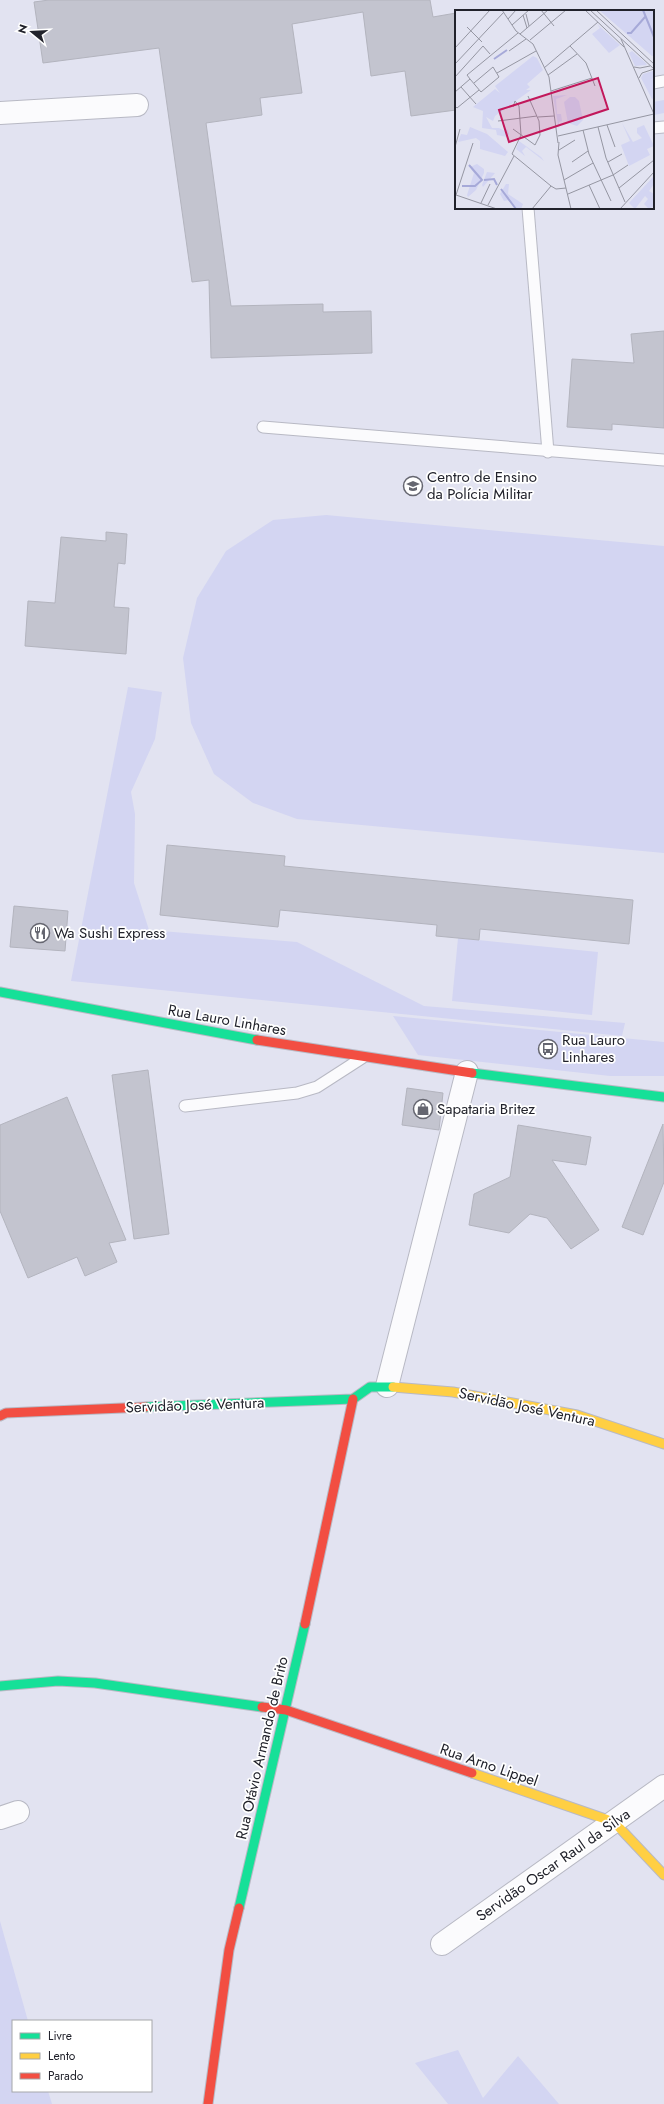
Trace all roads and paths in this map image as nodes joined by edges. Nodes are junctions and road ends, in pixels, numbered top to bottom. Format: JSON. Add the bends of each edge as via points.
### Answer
{"nodes":[{"id":1,"x":664,"y":81,"type":"edge"},
{"id":2,"x":654,"y":83,"type":"edge"},
{"id":3,"x":137,"y":104,"type":"dead end"},
{"id":4,"x":0,"y":113,"type":"edge"},
{"id":5,"x":664,"y":126,"type":"edge"},
{"id":6,"x":654,"y":128,"type":"edge"},
{"id":7,"x":528,"y":209,"type":"edge"},
{"id":8,"x":263,"y":427,"type":"dead end"},
{"id":9,"x":548,"y":452,"type":"junction"},
{"id":10,"x":664,"y":460,"type":"edge"},
{"id":11,"x":0,"y":992,"type":"edge"},
{"id":12,"x":364,"y":1057,"type":"junction"},
{"id":13,"x":467,"y":1072,"type":"junction"},
{"id":14,"x":664,"y":1097,"type":"edge"},
{"id":15,"x":185,"y":1106,"type":"dead end"},
{"id":16,"x":387,"y":1386,"type":"junction"},
{"id":17,"x":353,"y":1399,"type":"junction"},
{"id":18,"x":0,"y":1416,"type":"edge"},
{"id":19,"x":664,"y":1444,"type":"edge"},
{"id":20,"x":0,"y":1686,"type":"edge"},
{"id":21,"x":286,"y":1710,"type":"junction"},
{"id":22,"x":664,"y":1786,"type":"edge"},
{"id":23,"x":614,"y":1822,"type":"junction"},
{"id":24,"x":664,"y":1875,"type":"edge"},
{"id":25,"x":442,"y":1944,"type":"dead end"},
{"id":26,"x":208,"y":2104,"type":"edge"}],
"edges":[{"from":1,"to":2,"type":"lane"},
{"from":3,"to":4,"type":"street"},
{"from":5,"to":6,"type":"lane"},
{"from":7,"to":9,"type":"lane"},
{"from":8,"to":9,"type":"lane"},
{"from":9,"to":10,"type":"lane"},
{"from":11,"to":12,"type":"street","name":"Rua Lauro Linhares","via":[[242,1038]]},
{"from":12,"to":13,"type":"street","name":"Rua Lauro Linhares"},
{"from":12,"to":15,"type":"lane","via":[[317,1087],[297,1093]]},
{"from":13,"to":14,"type":"street","name":"Rua Lauro Linhares"},
{"from":13,"to":16,"type":"street"},
{"from":16,"to":17,"type":"street","name":"Servidão José Ventura","via":[[370,1387]]},
{"from":16,"to":19,"type":"street","name":"Servidão José Ventura","via":[[453,1392],[570,1414]]},
{"from":17,"to":18,"type":"street","name":"Servidão José Ventura","via":[[6,1413]]},
{"from":17,"to":21,"type":"street","name":"Rua Otávio Armando de Brito"},
{"from":20,"to":21,"type":"street","name":"Rua Arno Lippel","via":[[58,1681],[95,1683]]},
{"from":21,"to":23,"type":"street","name":"Rua Arno Lippel"},
{"from":21,"to":26,"type":"street","name":"Rua Otávio Armando de Brito","via":[[229,1950]]},
{"from":22,"to":23,"type":"street","name":"Servidão Oscar Raul da Silva"},
{"from":23,"to":24,"type":"street","name":"Rua Arno Lippel"},
{"from":23,"to":25,"type":"street","name":"Servidão Oscar Raul da Silva"}]}
